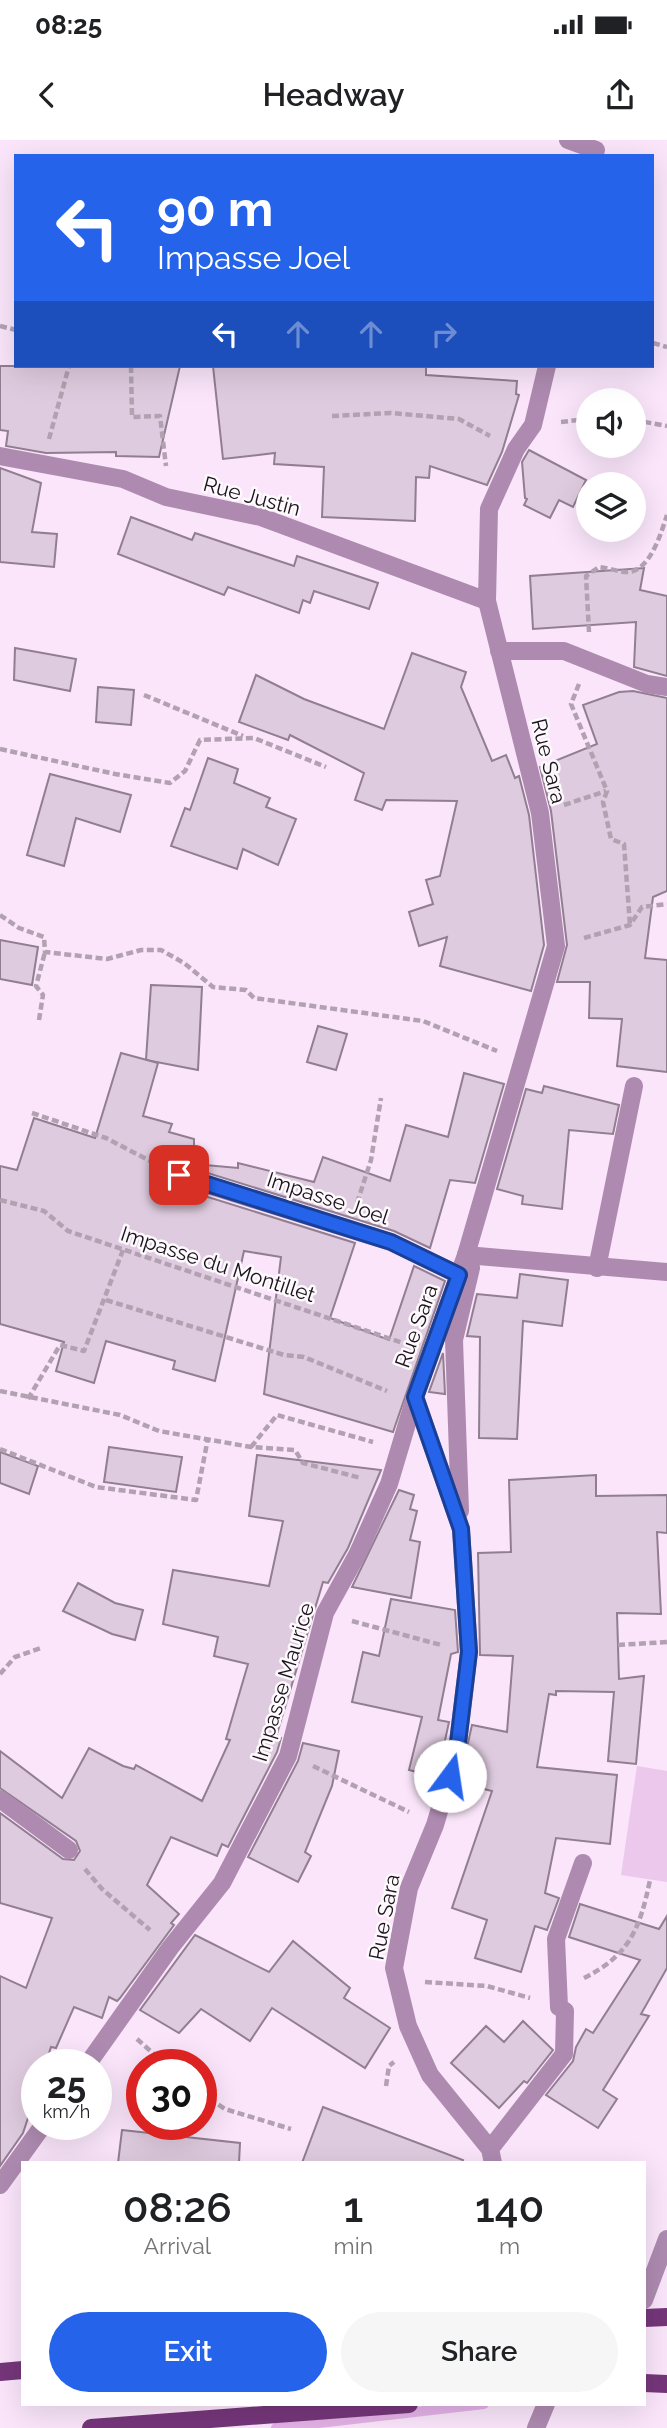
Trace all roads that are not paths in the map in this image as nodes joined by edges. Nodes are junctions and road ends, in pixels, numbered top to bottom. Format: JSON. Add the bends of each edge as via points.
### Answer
{"nodes":[{"id":1,"x":568,"y":140,"type":"edge"},
{"id":2,"x":597,"y":149,"type":"edge"},
{"id":3,"x":547,"y":368,"type":"edge"},
{"id":4,"x":0,"y":456,"type":"edge"},
{"id":5,"x":487,"y":601,"type":"junction"},
{"id":6,"x":499,"y":651,"type":"junction"},
{"id":7,"x":667,"y":687,"type":"edge"},
{"id":8,"x":634,"y":1086,"type":"dead end"},
{"id":9,"x":179,"y":1175,"type":"road end"},
{"id":10,"x":470,"y":1257,"type":"junction"},
{"id":11,"x":597,"y":1268,"type":"junction"},
{"id":12,"x":667,"y":1272,"type":"edge"},
{"id":13,"x":459,"y":1275,"type":"junction"},
{"id":14,"x":413,"y":1399,"type":"junction"},
{"id":15,"x":461,"y":1529,"type":"junction"},
{"id":16,"x":0,"y":1799,"type":"edge"},
{"id":17,"x":69,"y":1850,"type":"road end"},
{"id":18,"x":583,"y":1863,"type":"dead end"},
{"id":19,"x":99,"y":2049,"type":"edge"},
{"id":20,"x":32,"y":2140,"type":"edge"},
{"id":21,"x":491,"y":2156,"type":"edge"},
{"id":22,"x":0,"y":2185,"type":"edge"},
{"id":23,"x":667,"y":2239,"type":"edge"},
{"id":24,"x":646,"y":2295,"type":"edge"},
{"id":25,"x":667,"y":2317,"type":"edge"},
{"id":26,"x":646,"y":2318,"type":"edge"},
{"id":27,"x":21,"y":2370,"type":"edge"},
{"id":28,"x":0,"y":2372,"type":"edge"},
{"id":29,"x":646,"y":2383,"type":"edge"},
{"id":30,"x":667,"y":2384,"type":"edge"},
{"id":31,"x":382,"y":2406,"type":"edge"},
{"id":32,"x":545,"y":2406,"type":"edge"},
{"id":33,"x":91,"y":2428,"type":"edge"},
{"id":34,"x":536,"y":2428,"type":"edge"}],
"edges":[{"from":1,"to":2,"type":"street"},
{"from":3,"to":5,"type":"street","name":"Rue Sara","via":[[533,425],[516,449],[489,509]]},
{"from":4,"to":5,"type":"street","name":"Rue Justin","via":[[123,479],[166,497],[261,517]]},
{"from":5,"to":6,"type":"street","name":"Rue Sara"},
{"from":6,"to":7,"type":"street","via":[[564,651],[647,684]]},
{"from":6,"to":10,"type":"street","name":"Rue Sara","via":[[540,813],[556,946]]},
{"from":8,"to":11,"type":"street"},
{"from":9,"to":13,"type":"street","name":"Impasse Joel","via":[[391,1242]]},
{"from":10,"to":11,"type":"street"},
{"from":10,"to":13,"type":"street","name":"Rue Sara"},
{"from":10,"to":15,"type":"street","via":[[454,1340]]},
{"from":11,"to":12,"type":"street"},
{"from":13,"to":14,"type":"street","name":"Rue Sara"},
{"from":14,"to":15,"type":"street","name":"Rue Sara"},
{"from":14,"to":19,"type":"street","name":"Impasse Maurice","via":[[389,1484],[325,1613],[288,1756],[222,1883]]},
{"from":15,"to":21,"type":"street","name":"Rue Sara","via":[[469,1652],[457,1751],[435,1825],[409,1888],[394,1968],[408,2026],[430,2075]]},
{"from":16,"to":17,"type":"street"},
{"from":18,"to":21,"type":"street","via":[[556,1939],[559,2007],[565,2011],[564,2054]]},
{"from":20,"to":22,"type":"street"},
{"from":23,"to":24,"type":"street"},
{"from":25,"to":26,"type":"main road"},
{"from":27,"to":28,"type":"main road"},
{"from":29,"to":30,"type":"main road"},
{"from":31,"to":33,"type":"main road"},
{"from":32,"to":34,"type":"street"}]}
